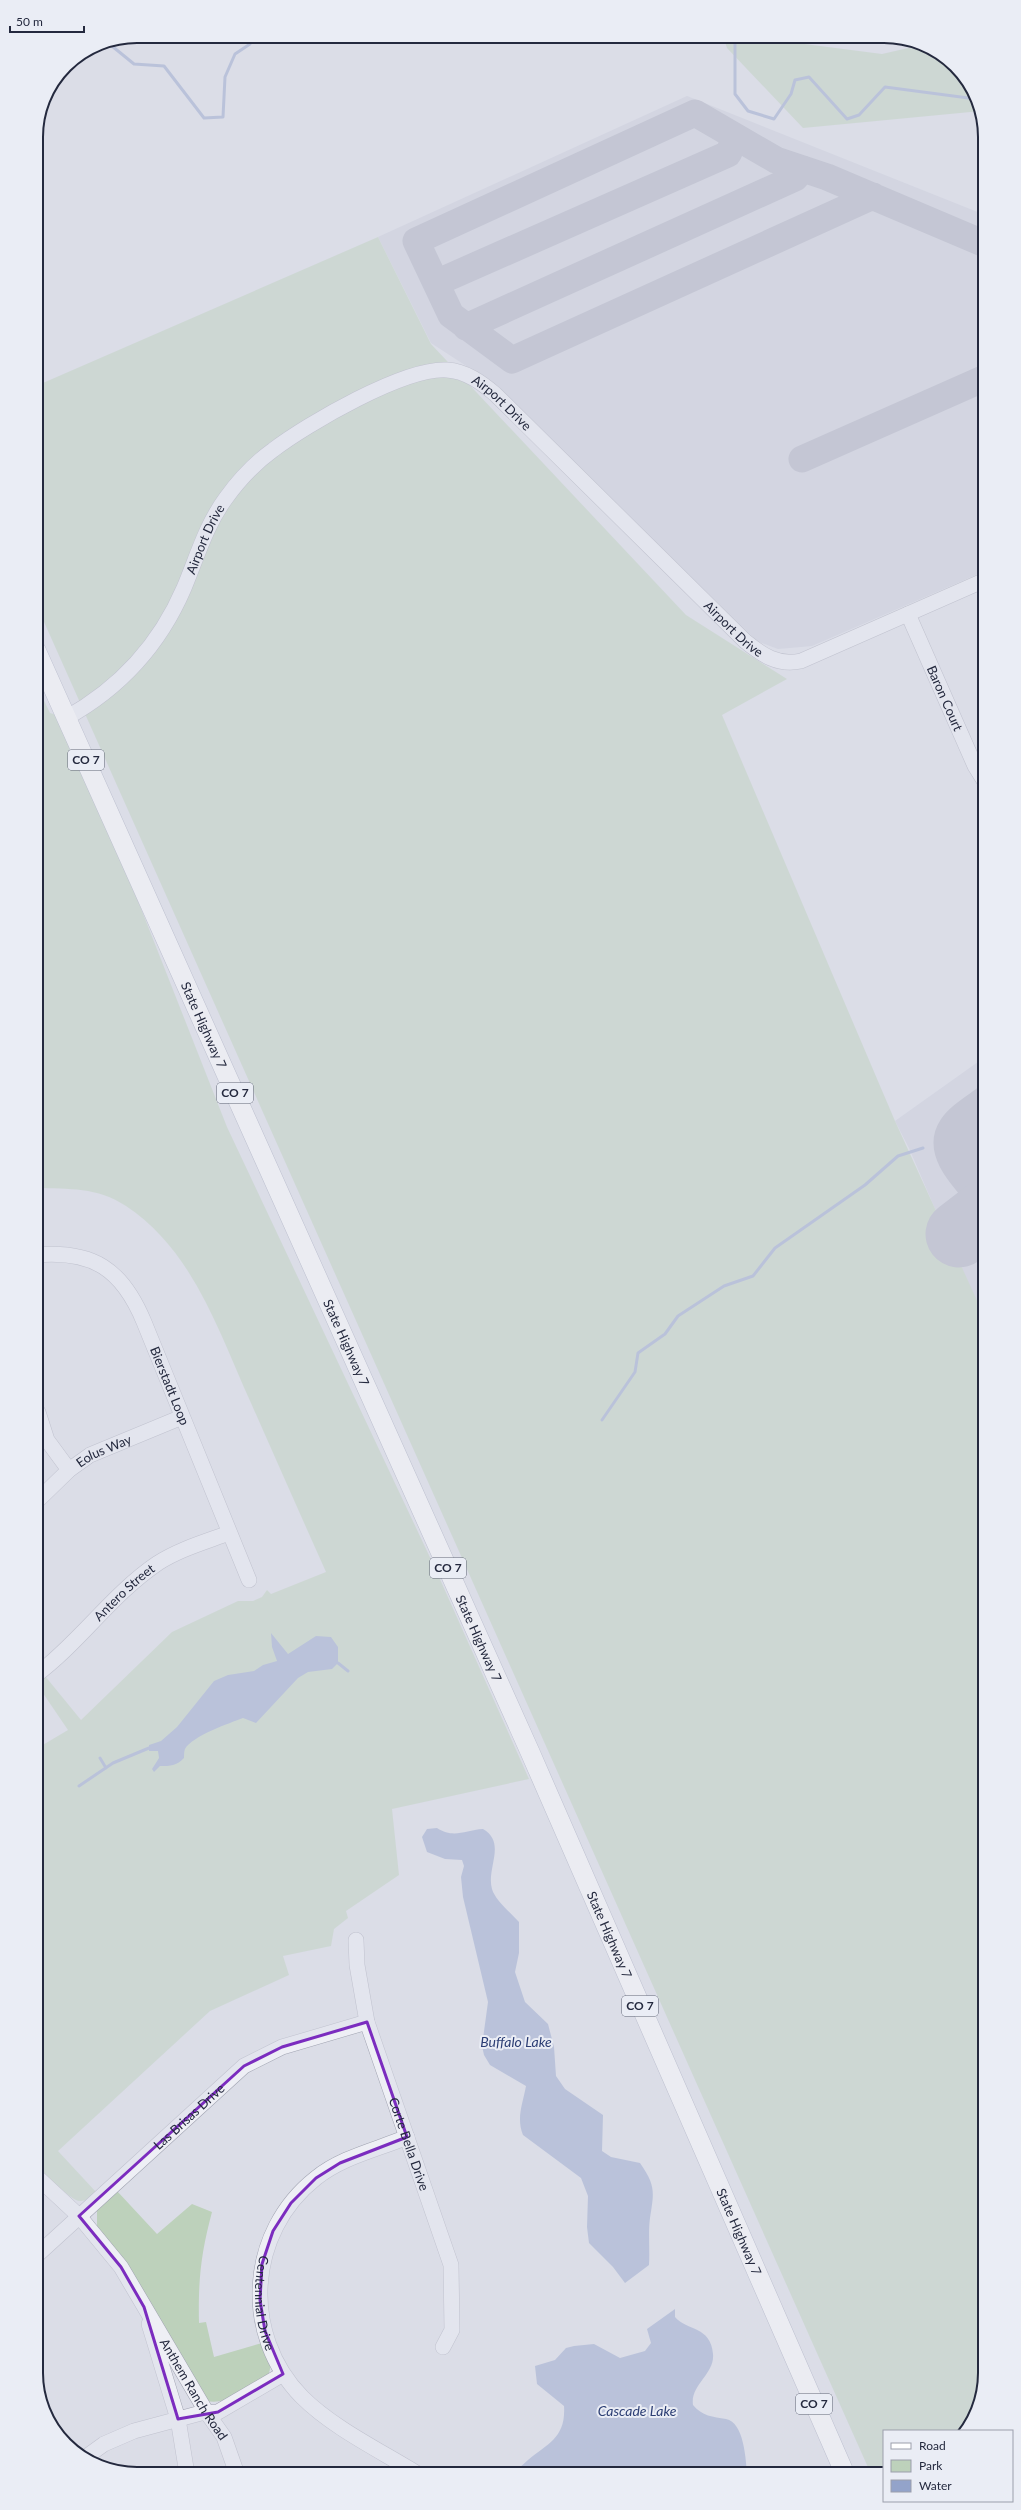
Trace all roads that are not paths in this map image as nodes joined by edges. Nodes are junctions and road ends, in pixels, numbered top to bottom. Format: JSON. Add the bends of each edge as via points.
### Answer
{"nodes":[{"id":1,"x":978,"y":583,"type":"edge"},
{"id":2,"x":908,"y":614,"type":"junction"},
{"id":3,"x":43,"y":666,"type":"edge"},
{"id":4,"x":66,"y":718,"type":"junction"},
{"id":5,"x":978,"y":770,"type":"edge"},
{"id":6,"x":43,"y":1255,"type":"edge"},
{"id":7,"x":182,"y":1417,"type":"junction"},
{"id":8,"x":43,"y":1428,"type":"edge"},
{"id":9,"x":69,"y":1470,"type":"junction"},
{"id":10,"x":43,"y":1495,"type":"edge"},
{"id":11,"x":229,"y":1533,"type":"junction"},
{"id":12,"x":249,"y":1580,"type":"dead end"},
{"id":13,"x":43,"y":1664,"type":"edge"},
{"id":14,"x":356,"y":1940,"type":"dead end"},
{"id":15,"x":367,"y":2022,"type":"junction"},
{"id":16,"x":406,"y":2137,"type":"junction"},
{"id":17,"x":43,"y":2183,"type":"edge"},
{"id":18,"x":79,"y":2216,"type":"junction"},
{"id":19,"x":43,"y":2249,"type":"edge"},
{"id":20,"x":144,"y":2307,"type":"junction"},
{"id":21,"x":443,"y":2348,"type":"dead end"},
{"id":22,"x":283,"y":2374,"type":"junction"},
{"id":23,"x":207,"y":2413,"type":"junction"},
{"id":24,"x":178,"y":2419,"type":"junction"},
{"id":25,"x":90,"y":2454,"type":"edge"},
{"id":26,"x":186,"y":2467,"type":"edge"},
{"id":27,"x":235,"y":2467,"type":"edge"},
{"id":28,"x":407,"y":2467,"type":"edge"},
{"id":29,"x":842,"y":2467,"type":"edge"}],
"edges":[{"from":1,"to":2,"type":"street","name":"Airport Drive"},
{"from":2,"to":4,"type":"street","name":"Airport Drive","via":[[801,661],[772,660],[745,641],[495,394],[469,376],[447,370],[427,372],[390,384],[352,403],[287,440],[256,464],[243,477],[216,514],[174,608],[153,642],[108,691]]},
{"from":2,"to":5,"type":"street","name":"Baron Court"},
{"from":3,"to":4,"type":"main road","number":"CO 7"},
{"from":4,"to":29,"type":"main road","name":"State Highway 7","number":"CO 7","via":[[530,1752]]},
{"from":6,"to":7,"type":"street","name":"Bierstadt Loop","via":[[73,1254],[104,1268],[122,1283],[137,1306]]},
{"from":7,"to":9,"type":"street","name":"Eolus Way","via":[[109,1446],[90,1455]]},
{"from":7,"to":11,"type":"street","name":"Bierstadt Loop"},
{"from":8,"to":9,"type":"street","via":[[47,1440]]},
{"from":9,"to":10,"type":"street","name":"Eolus Way"},
{"from":11,"to":12,"type":"street","name":"Bierstadt Loop"},
{"from":11,"to":13,"type":"street","name":"Antero Street","via":[[176,1553],[157,1564]]},
{"from":14,"to":15,"type":"street","name":"Corte Bella Drive","via":[[357,1965]]},
{"from":15,"to":16,"type":"street","name":"Corte Bella Drive"},
{"from":15,"to":18,"type":"street","name":"Las Brisas Drive","via":[[282,2047],[244,2066]]},
{"from":16,"to":21,"type":"street","name":"Corte Bella Drive","via":[[451,2265],[452,2330]]},
{"from":16,"to":22,"type":"street","name":"Centennial Drive","via":[[340,2163],[316,2178],[291,2203],[274,2231],[262,2264],[260,2300],[265,2332]]},
{"from":17,"to":18,"type":"street","name":"Anthem Ranch Road"},
{"from":18,"to":19,"type":"street","name":"Las Brisas Drive"},
{"from":18,"to":20,"type":"street","name":"Anthem Ranch Road","via":[[121,2267]]},
{"from":20,"to":23,"type":"street","name":"Anthem Ranch Road"},
{"from":20,"to":24,"type":"street","name":"Anthem Ranch Road"},
{"from":22,"to":23,"type":"street","via":[[242,2400],[218,2412]]},
{"from":22,"to":28,"type":"street","name":"Centennial Drive","via":[[317,2410]]},
{"from":23,"to":24,"type":"street"},
{"from":23,"to":27,"type":"street","name":"Anthem Ranch Road","via":[[224,2437]]},
{"from":24,"to":25,"type":"street","via":[[118,2437]]},
{"from":24,"to":26,"type":"street","name":"Anthem Ranch Road"}]}
